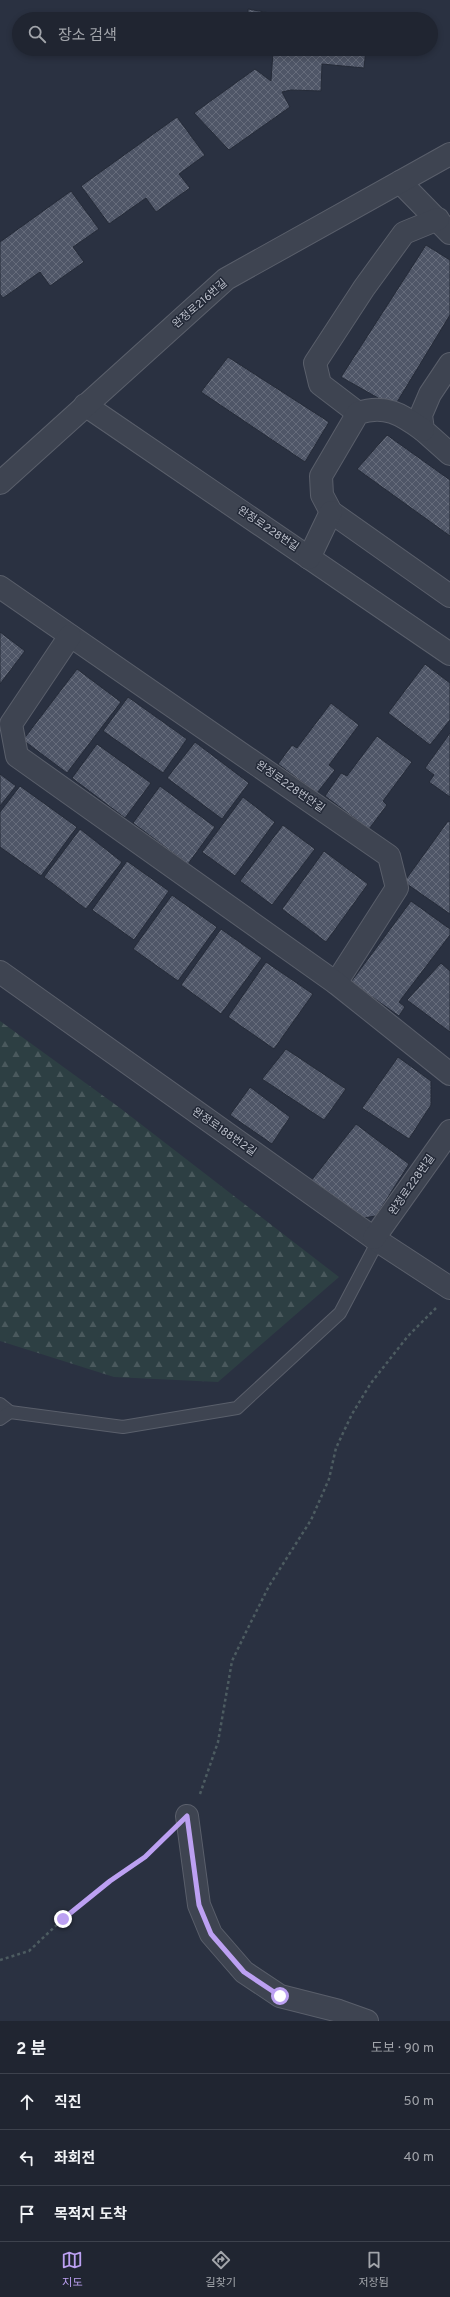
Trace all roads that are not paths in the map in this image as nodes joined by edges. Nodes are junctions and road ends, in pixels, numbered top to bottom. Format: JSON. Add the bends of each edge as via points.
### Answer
{"nodes":[{"id":1,"x":450,"y":154,"type":"edge"},
{"id":2,"x":400,"y":182,"type":"junction"},
{"id":3,"x":444,"y":226,"type":"edge"},
{"id":4,"x":450,"y":364,"type":"edge"},
{"id":5,"x":85,"y":405,"type":"junction"},
{"id":6,"x":358,"y":413,"type":"junction"},
{"id":7,"x":423,"y":430,"type":"junction"},
{"id":8,"x":450,"y":454,"type":"edge"},
{"id":9,"x":0,"y":483,"type":"edge"},
{"id":10,"x":331,"y":512,"type":"junction"},
{"id":11,"x":310,"y":558,"type":"junction"},
{"id":12,"x":0,"y":587,"type":"edge"},
{"id":13,"x":450,"y":596,"type":"edge"},
{"id":14,"x":70,"y":636,"type":"junction"},
{"id":15,"x":450,"y":654,"type":"edge"},
{"id":16,"x":0,"y":972,"type":"edge"},
{"id":17,"x":336,"y":983,"type":"junction"},
{"id":18,"x":450,"y":1074,"type":"edge"},
{"id":19,"x":450,"y":1132,"type":"edge"},
{"id":20,"x":376,"y":1240,"type":"junction"},
{"id":21,"x":450,"y":1288,"type":"edge"},
{"id":22,"x":3,"y":1412,"type":"edge"},
{"id":23,"x":187,"y":1816,"type":"road end"},
{"id":24,"x":368,"y":2021,"type":"edge"}],
"edges":[{"from":1,"to":2,"type":"street","name":"완정로216번길"},
{"from":2,"to":3,"type":"street"},
{"from":2,"to":5,"type":"street","name":"완정로216번길","via":[[226,279]]},
{"from":3,"to":6,"type":"street","via":[[404,233],[315,363],[320,384]]},
{"from":4,"to":7,"type":"street","via":[[430,394],[421,415]]},
{"from":5,"to":9,"type":"street","name":"완정로216번길"},
{"from":5,"to":11,"type":"street","name":"완정로228번길"},
{"from":6,"to":7,"type":"street","via":[[372,408],[394,412]]},
{"from":6,"to":10,"type":"street","via":[[321,476],[322,494]]},
{"from":7,"to":8,"type":"street"},
{"from":10,"to":11,"type":"street"},
{"from":10,"to":13,"type":"street"},
{"from":11,"to":15,"type":"street","name":"완정로228번길"},
{"from":12,"to":14,"type":"street","name":"완정로228번안길"},
{"from":14,"to":17,"type":"street","via":[[11,724],[17,756]]},
{"from":14,"to":17,"type":"street","name":"완정로228번안길","via":[[389,856],[397,888]]},
{"from":16,"to":20,"type":"street","name":"완정로188번2길"},
{"from":17,"to":18,"type":"street"},
{"from":19,"to":20,"type":"street","name":"완정로228번길"},
{"from":20,"to":21,"type":"street","name":"완정로188번2길"},
{"from":20,"to":22,"type":"lane","via":[[340,1313],[237,1408],[123,1427]]},
{"from":23,"to":24,"type":"street","via":[[199,1905],[211,1934],[244,1972],[280,1996]]}]}
